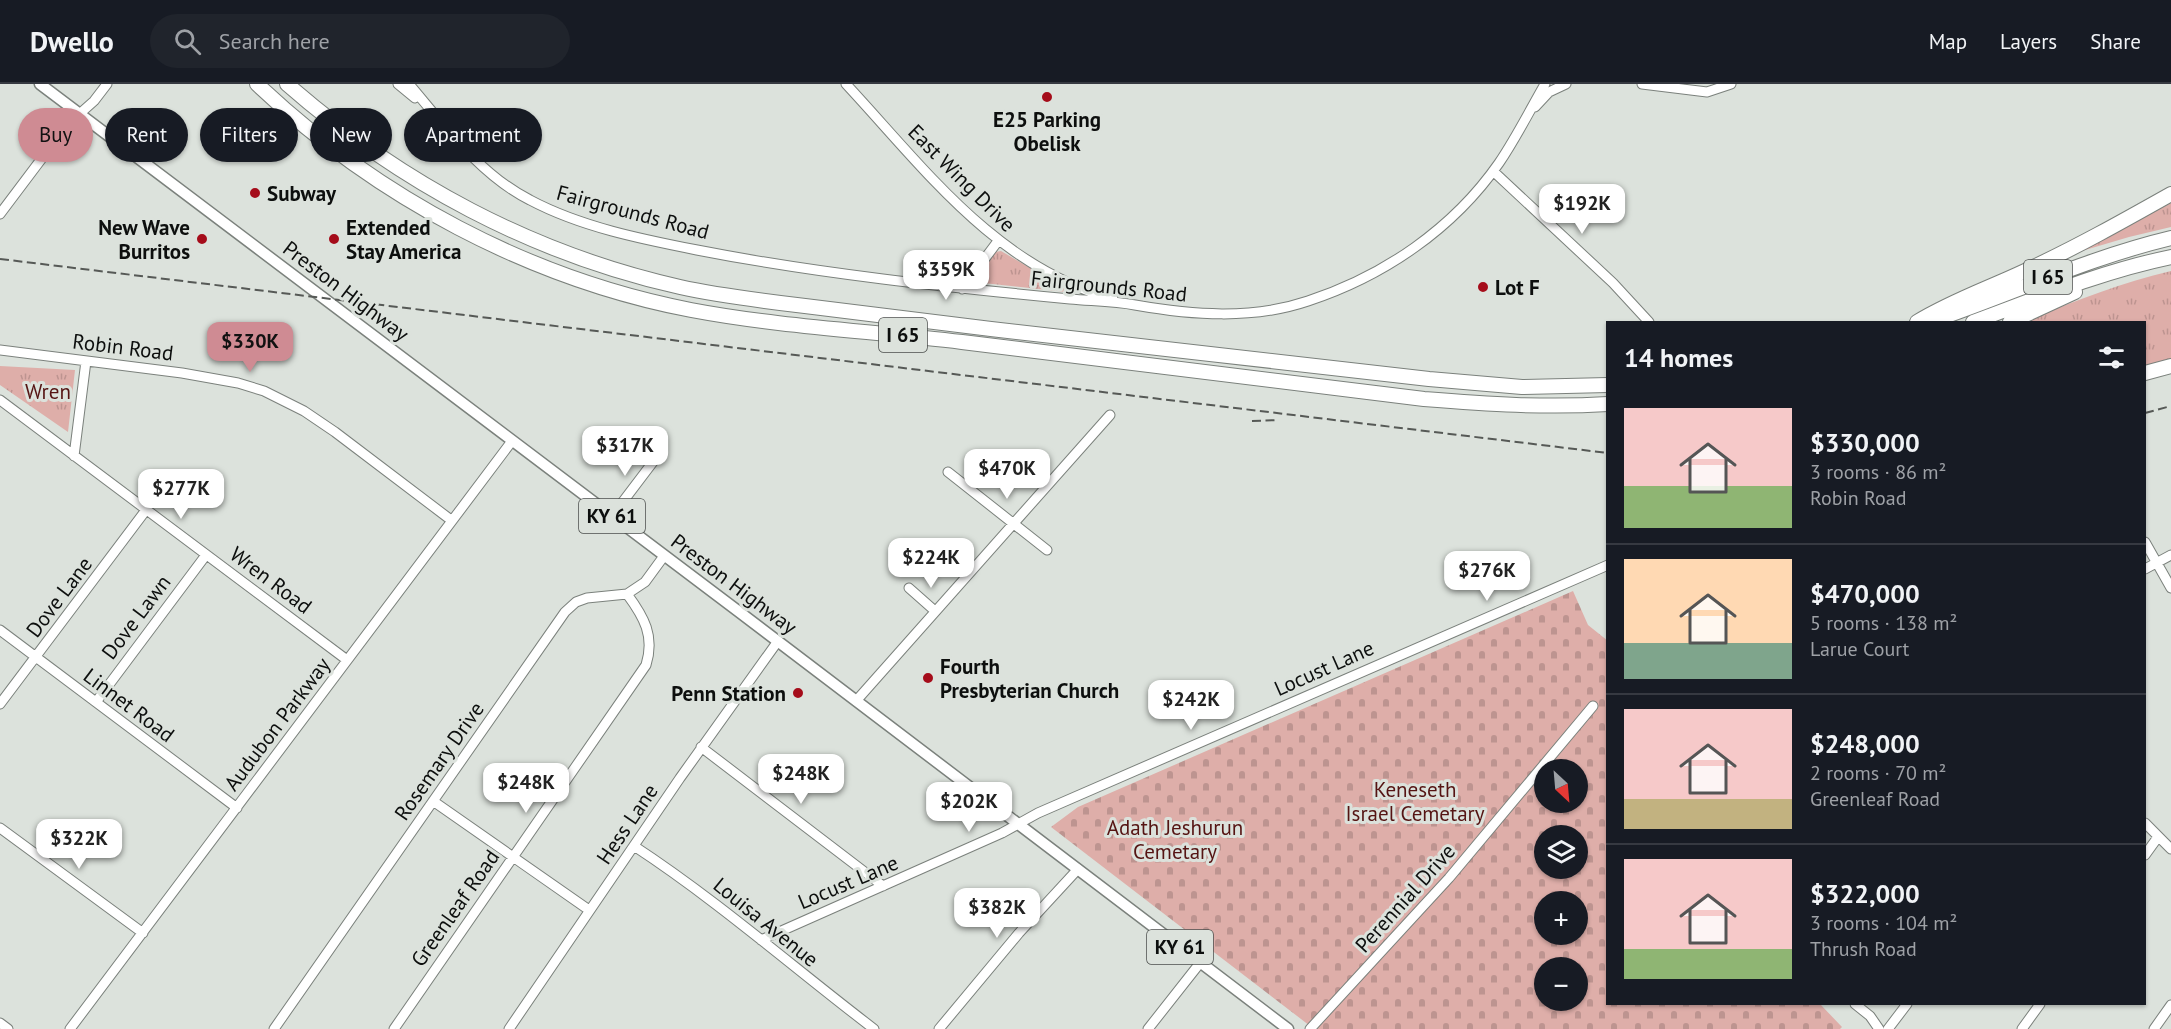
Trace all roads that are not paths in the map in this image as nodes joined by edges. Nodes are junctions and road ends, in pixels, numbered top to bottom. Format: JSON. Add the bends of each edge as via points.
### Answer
{"nodes":[{"id":1,"x":40,"y":84,"type":"edge"},
{"id":2,"x":107,"y":84,"type":"edge"},
{"id":3,"x":257,"y":84,"type":"edge"},
{"id":4,"x":287,"y":84,"type":"edge"},
{"id":5,"x":398,"y":84,"type":"edge"},
{"id":6,"x":409,"y":84,"type":"edge"},
{"id":7,"x":846,"y":84,"type":"edge"},
{"id":8,"x":1545,"y":84,"type":"edge"},
{"id":9,"x":1566,"y":84,"type":"edge"},
{"id":10,"x":1642,"y":84,"type":"edge"},
{"id":11,"x":1731,"y":84,"type":"edge"},
{"id":12,"x":73,"y":108,"type":"edge"},
{"id":13,"x":86,"y":108,"type":"edge"},
{"id":14,"x":426,"y":108,"type":"edge"},
{"id":15,"x":429,"y":108,"type":"edge"},
{"id":16,"x":1526,"y":118,"type":"junction"},
{"id":17,"x":93,"y":123,"type":"edge"},
{"id":18,"x":39,"y":162,"type":"edge"},
{"id":19,"x":480,"y":162,"type":"edge"},
{"id":20,"x":1493,"y":171,"type":"junction"},
{"id":21,"x":2171,"y":193,"type":"edge"},
{"id":22,"x":0,"y":214,"type":"edge"},
{"id":23,"x":2171,"y":238,"type":"edge"},
{"id":24,"x":998,"y":241,"type":"junction"},
{"id":25,"x":2171,"y":257,"type":"edge"},
{"id":26,"x":2086,"y":282,"type":"junction"},
{"id":27,"x":962,"y":289,"type":"junction"},
{"id":28,"x":1135,"y":305,"type":"junction"},
{"id":29,"x":1647,"y":321,"type":"edge"},
{"id":30,"x":1919,"y":321,"type":"edge"},
{"id":31,"x":1931,"y":321,"type":"edge"},
{"id":32,"x":1976,"y":321,"type":"edge"},
{"id":33,"x":2012,"y":321,"type":"edge"},
{"id":34,"x":0,"y":350,"type":"edge"},
{"id":35,"x":86,"y":361,"type":"junction"},
{"id":36,"x":2171,"y":366,"type":"edge"},
{"id":37,"x":2146,"y":373,"type":"edge"},
{"id":38,"x":1606,"y":385,"type":"edge"},
{"id":39,"x":0,"y":400,"type":"edge"},
{"id":40,"x":1606,"y":404,"type":"edge"},
{"id":41,"x":1110,"y":415,"type":"dead end"},
{"id":42,"x":512,"y":441,"type":"junction"},
{"id":43,"x":659,"y":454,"type":"dead end"},
{"id":44,"x":74,"y":456,"type":"junction"},
{"id":45,"x":948,"y":472,"type":"dead end"},
{"id":46,"x":146,"y":510,"type":"junction"},
{"id":47,"x":612,"y":516,"type":"junction"},
{"id":48,"x":451,"y":520,"type":"junction"},
{"id":49,"x":1014,"y":523,"type":"junction"},
{"id":50,"x":2146,"y":544,"type":"edge"},
{"id":51,"x":1047,"y":550,"type":"dead end"},
{"id":52,"x":206,"y":555,"type":"junction"},
{"id":53,"x":2171,"y":555,"type":"edge"},
{"id":54,"x":664,"y":556,"type":"junction"},
{"id":55,"x":2157,"y":563,"type":"junction"},
{"id":56,"x":1606,"y":566,"type":"edge"},
{"id":57,"x":2146,"y":568,"type":"edge"},
{"id":58,"x":909,"y":588,"type":"dead end"},
{"id":59,"x":2171,"y":588,"type":"edge"},
{"id":60,"x":627,"y":594,"type":"junction"},
{"id":61,"x":935,"y":610,"type":"junction"},
{"id":62,"x":0,"y":630,"type":"edge"},
{"id":63,"x":778,"y":641,"type":"junction"},
{"id":64,"x":36,"y":658,"type":"junction"},
{"id":65,"x":347,"y":660,"type":"junction"},
{"id":66,"x":856,"y":701,"type":"junction"},
{"id":67,"x":96,"y":702,"type":"junction"},
{"id":68,"x":0,"y":704,"type":"edge"},
{"id":69,"x":1593,"y":705,"type":"dead end"},
{"id":70,"x":701,"y":747,"type":"junction"},
{"id":71,"x":433,"y":801,"type":"junction"},
{"id":72,"x":237,"y":808,"type":"junction"},
{"id":73,"x":1019,"y":824,"type":"junction"},
{"id":74,"x":2146,"y":824,"type":"edge"},
{"id":75,"x":0,"y":829,"type":"edge"},
{"id":76,"x":2158,"y":837,"type":"junction"},
{"id":77,"x":634,"y":846,"type":"junction"},
{"id":78,"x":2171,"y":849,"type":"edge"},
{"id":79,"x":2146,"y":854,"type":"edge"},
{"id":80,"x":513,"y":856,"type":"junction"},
{"id":81,"x":1078,"y":869,"type":"junction"},
{"id":82,"x":883,"y":886,"type":"junction"},
{"id":83,"x":590,"y":910,"type":"junction"},
{"id":84,"x":143,"y":933,"type":"junction"},
{"id":85,"x":761,"y":940,"type":"junction"},
{"id":86,"x":1200,"y":963,"type":"junction"},
{"id":87,"x":1856,"y":1005,"type":"edge"},
{"id":88,"x":1905,"y":1005,"type":"edge"},
{"id":89,"x":2039,"y":1005,"type":"edge"},
{"id":90,"x":2171,"y":1005,"type":"edge"},
{"id":91,"x":0,"y":1023,"type":"edge"},
{"id":92,"x":8,"y":1029,"type":"edge"},
{"id":93,"x":70,"y":1029,"type":"edge"},
{"id":94,"x":274,"y":1029,"type":"edge"},
{"id":95,"x":394,"y":1029,"type":"edge"},
{"id":96,"x":509,"y":1029,"type":"edge"},
{"id":97,"x":874,"y":1029,"type":"edge"},
{"id":98,"x":939,"y":1029,"type":"edge"},
{"id":99,"x":1148,"y":1029,"type":"edge"},
{"id":100,"x":1288,"y":1029,"type":"edge"},
{"id":101,"x":1310,"y":1029,"type":"edge"},
{"id":102,"x":1879,"y":1029,"type":"edge"},
{"id":103,"x":1888,"y":1029,"type":"edge"},
{"id":104,"x":2022,"y":1029,"type":"edge"},
{"id":105,"x":2154,"y":1029,"type":"edge"}],
"edges":[{"from":1,"to":12,"type":"main road","name":"Preston Highway","number":"KY 61"},
{"from":2,"to":13,"type":"street"},
{"from":3,"to":40,"type":"highway","number":"I 65","via":[[342,155],[453,225],[560,273],[662,304],[743,319],[1424,399],[1503,405]]},
{"from":4,"to":38,"type":"highway","number":"I 65","via":[[384,160],[470,211],[584,260],[679,286],[845,312],[1429,380],[1522,387]]},
{"from":5,"to":14,"type":"street"},
{"from":6,"to":15,"type":"street","name":"Fairgrounds Road"},
{"from":7,"to":24,"type":"street","name":"East Wing Drive","via":[[972,219]]},
{"from":8,"to":16,"type":"street"},
{"from":9,"to":16,"type":"street","via":[[1550,92]]},
{"from":10,"to":11,"type":"street","via":[[1707,92]]},
{"from":16,"to":20,"type":"street","name":"Fairgrounds Road"},
{"from":17,"to":42,"type":"main road","name":"Preston Highway","number":"KY 61"},
{"from":18,"to":22,"type":"street"},
{"from":19,"to":27,"type":"street","name":"Fairgrounds Road","via":[[516,193],[555,212],[652,241],[743,259]]},
{"from":20,"to":28,"type":"street","name":"Fairgrounds Road","via":[[1462,207],[1391,264],[1305,303],[1254,312],[1187,313]]},
{"from":20,"to":29,"type":"street","via":[[1613,283]]},
{"from":21,"to":30,"type":"highway","via":[[2086,241]]},
{"from":23,"to":31,"type":"highway","number":"I 65","via":[[2068,270]]},
{"from":24,"to":27,"type":"street"},
{"from":24,"to":28,"type":"street","name":"East Wing Drive","via":[[1064,281]]},
{"from":25,"to":26,"type":"highway","number":"I 65"},
{"from":26,"to":32,"type":"highway","number":"I 65"},
{"from":26,"to":33,"type":"highway","via":[[2072,294]]},
{"from":27,"to":28,"type":"street","name":"Fairgrounds Road"},
{"from":34,"to":35,"type":"street","name":"Robin Road"},
{"from":35,"to":44,"type":"street"},
{"from":35,"to":48,"type":"street","name":"Robin Road","via":[[224,380],[278,397],[335,432]]},
{"from":36,"to":37,"type":"highway"},
{"from":39,"to":44,"type":"street","name":"Wren Road"},
{"from":41,"to":49,"type":"street"},
{"from":42,"to":47,"type":"main road","name":"Preston Highway","number":"KY 61"},
{"from":42,"to":48,"type":"street","name":"Audubon Parkway"},
{"from":43,"to":47,"type":"street"},
{"from":44,"to":46,"type":"street","name":"Wren Road"},
{"from":45,"to":49,"type":"street"},
{"from":46,"to":52,"type":"street","name":"Wren Road"},
{"from":46,"to":64,"type":"street","name":"Dove Lane"},
{"from":47,"to":54,"type":"main road","name":"Preston Highway","number":"KY 61"},
{"from":48,"to":65,"type":"street","name":"Audubon Parkway"},
{"from":49,"to":51,"type":"street"},
{"from":49,"to":61,"type":"street"},
{"from":50,"to":55,"type":"street"},
{"from":52,"to":65,"type":"street","name":"Wren Road"},
{"from":52,"to":67,"type":"street","name":"Dove Lawn"},
{"from":53,"to":55,"type":"street"},
{"from":54,"to":60,"type":"street","via":[[645,582]]},
{"from":54,"to":63,"type":"main road","name":"Preston Highway","number":"KY 61"},
{"from":55,"to":57,"type":"street"},
{"from":55,"to":59,"type":"street"},
{"from":56,"to":73,"type":"street","name":"Locust Lane"},
{"from":58,"to":61,"type":"street"},
{"from":60,"to":71,"type":"street","name":"Rosemary Drive","via":[[587,598],[565,612]]},
{"from":60,"to":80,"type":"street","name":"Greenleaf Road","via":[[649,633],[646,665]]},
{"from":61,"to":66,"type":"street"},
{"from":62,"to":64,"type":"street","name":"Linnet Road"},
{"from":63,"to":66,"type":"main road","name":"Preston Highway","number":"KY 61"},
{"from":63,"to":70,"type":"street","name":"Hess Lane"},
{"from":64,"to":67,"type":"street","name":"Linnet Road"},
{"from":64,"to":68,"type":"street","name":"Dove Lane"},
{"from":65,"to":72,"type":"street","name":"Audubon Parkway"},
{"from":66,"to":73,"type":"main road","name":"Preston Highway","number":"KY 61"},
{"from":67,"to":72,"type":"street","name":"Linnet Road"},
{"from":69,"to":101,"type":"street","name":"Perennial Drive","via":[[1449,878]]},
{"from":70,"to":77,"type":"street","name":"Hess Lane"},
{"from":70,"to":82,"type":"street"},
{"from":71,"to":80,"type":"street"},
{"from":71,"to":94,"type":"street","name":"Rosemary Drive"},
{"from":72,"to":84,"type":"street","name":"Audubon Parkway"},
{"from":73,"to":81,"type":"main road","name":"Preston Highway","number":"KY 61"},
{"from":73,"to":82,"type":"street","name":"Locust Lane"},
{"from":74,"to":76,"type":"street"},
{"from":75,"to":84,"type":"street"},
{"from":76,"to":78,"type":"street"},
{"from":76,"to":79,"type":"street"},
{"from":77,"to":83,"type":"street","name":"Hess Lane"},
{"from":77,"to":85,"type":"street","name":"Louisa Avenue"},
{"from":80,"to":83,"type":"street"},
{"from":80,"to":95,"type":"street","name":"Greenleaf Road"},
{"from":81,"to":86,"type":"main road","name":"Preston Highway","number":"KY 61"},
{"from":81,"to":98,"type":"street"},
{"from":82,"to":85,"type":"street","name":"Locust Lane"},
{"from":83,"to":96,"type":"street","name":"Hess Lane"},
{"from":84,"to":93,"type":"street","name":"Audubon Parkway"},
{"from":85,"to":97,"type":"street","name":"Louisa Avenue"},
{"from":86,"to":99,"type":"street"},
{"from":86,"to":100,"type":"main road","name":"Preston Highway","number":"KY 61"},
{"from":87,"to":102,"type":"street"},
{"from":88,"to":103,"type":"street"},
{"from":89,"to":104,"type":"street"},
{"from":90,"to":105,"type":"street"},
{"from":91,"to":92,"type":"street"}]}
